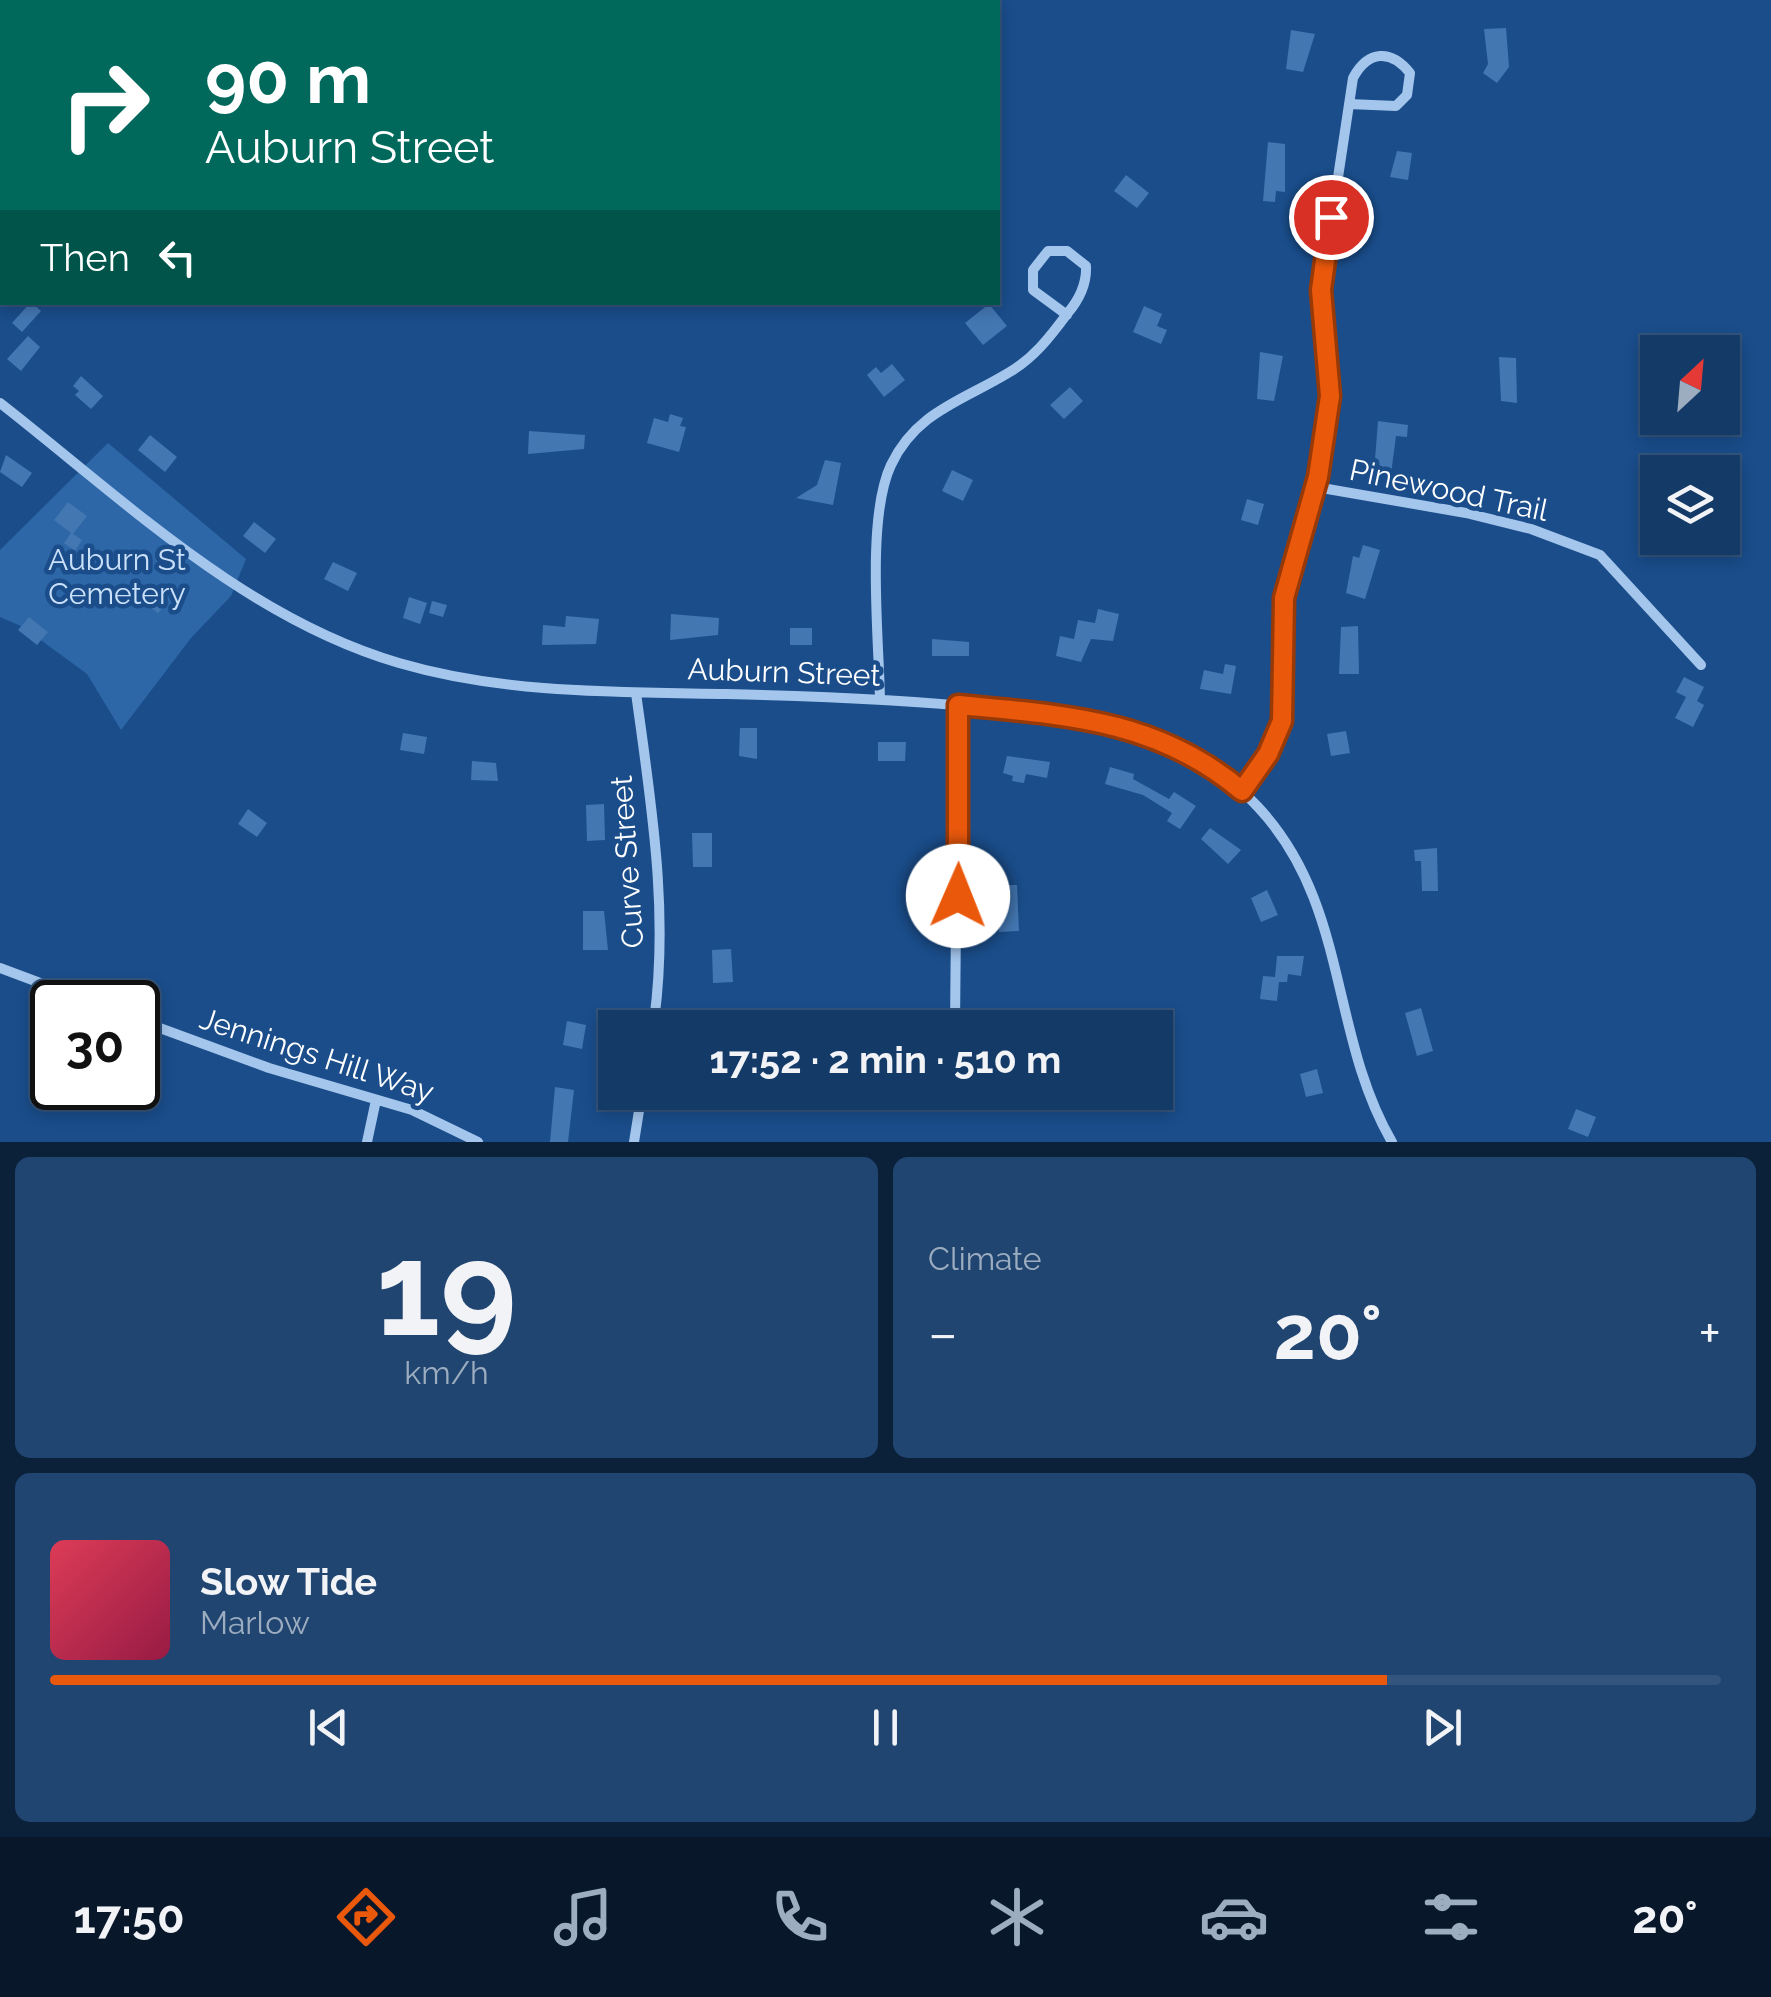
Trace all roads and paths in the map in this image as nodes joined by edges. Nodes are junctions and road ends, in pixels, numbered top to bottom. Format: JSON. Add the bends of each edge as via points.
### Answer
{"nodes":[{"id":1,"x":1349,"y":104,"type":"junction"},
{"id":2,"x":1067,"y":316,"type":"junction"},
{"id":3,"x":0,"y":403,"type":"edge"},
{"id":4,"x":1316,"y":487,"type":"junction"},
{"id":5,"x":1701,"y":665,"type":"dead end"},
{"id":6,"x":636,"y":693,"type":"junction"},
{"id":7,"x":880,"y":700,"type":"junction"},
{"id":8,"x":958,"y":705,"type":"junction"},
{"id":9,"x":1242,"y":791,"type":"junction"},
{"id":10,"x":0,"y":968,"type":"edge"},
{"id":11,"x":32,"y":980,"type":"edge"},
{"id":12,"x":655,"y":1010,"type":"edge"},
{"id":13,"x":955,"y":1010,"type":"edge"},
{"id":14,"x":160,"y":1028,"type":"edge"},
{"id":15,"x":376,"y":1100,"type":"junction"},
{"id":16,"x":639,"y":1110,"type":"edge"},
{"id":17,"x":366,"y":1142,"type":"edge"},
{"id":18,"x":478,"y":1142,"type":"edge"},
{"id":19,"x":634,"y":1142,"type":"edge"},
{"id":20,"x":1392,"y":1142,"type":"edge"}],
"edges":[{"from":1,"to":1,"type":"street","via":[[1354,78],[1371,56],[1388,56],[1410,73],[1407,95],[1396,106]]},
{"from":1,"to":4,"type":"street","via":[[1321,290],[1330,396]]},
{"from":2,"to":2,"type":"street","via":[[1080,298],[1086,266],[1067,251],[1048,251],[1033,270],[1034,290]]},
{"from":2,"to":7,"type":"street","via":[[1011,372],[926,418],[892,463],[878,520]]},
{"from":3,"to":6,"type":"street","name":"Auburn Street","via":[[235,584],[316,630],[421,668],[527,687]]},
{"from":4,"to":5,"type":"street","name":"Pinewood Trail","via":[[1482,517],[1600,555]]},
{"from":4,"to":9,"type":"street","via":[[1284,598],[1282,721]]},
{"from":6,"to":7,"type":"street","name":"Auburn Street"},
{"from":6,"to":12,"type":"street","name":"Curve Street","via":[[656,838]]},
{"from":7,"to":8,"type":"street","name":"Auburn Street"},
{"from":8,"to":9,"type":"street","name":"Auburn Street","via":[[1143,732]]},
{"from":8,"to":13,"type":"street"},
{"from":9,"to":20,"type":"street","name":"Auburn Street","via":[[1287,844],[1319,904],[1366,1086]]},
{"from":10,"to":11,"type":"street"},
{"from":14,"to":15,"type":"street","name":"Jennings Hill Way"},
{"from":15,"to":17,"type":"street"},
{"from":15,"to":18,"type":"street","name":"Jennings Hill Way"},
{"from":16,"to":19,"type":"street"}]}
